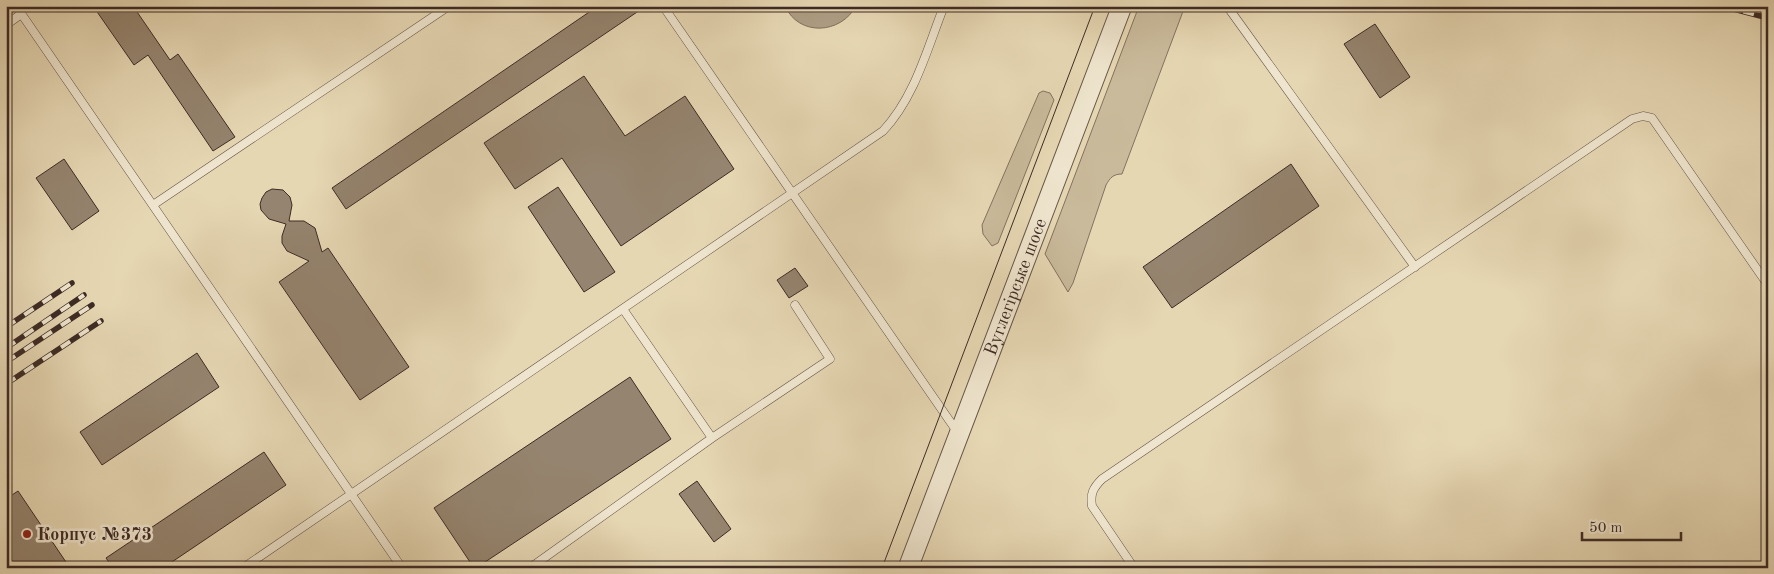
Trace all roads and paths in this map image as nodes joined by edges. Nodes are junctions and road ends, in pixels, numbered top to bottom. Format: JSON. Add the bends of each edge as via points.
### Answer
{"nodes":[{"id":1,"x":16,"y":6,"type":"edge"},
{"id":2,"x":449,"y":6,"type":"edge"},
{"id":3,"x":663,"y":6,"type":"edge"},
{"id":4,"x":944,"y":6,"type":"edge"},
{"id":5,"x":1122,"y":6,"type":"edge"},
{"id":6,"x":1227,"y":6,"type":"edge"},
{"id":7,"x":21,"y":14,"type":"junction"},
{"id":8,"x":6,"y":25,"type":"edge"},
{"id":9,"x":793,"y":193,"type":"junction"},
{"id":10,"x":153,"y":205,"type":"junction"},
{"id":11,"x":1415,"y":267,"type":"junction"},
{"id":12,"x":1768,"y":285,"type":"edge"},
{"id":13,"x":795,"y":305,"type":"dead end"},
{"id":14,"x":623,"y":309,"type":"junction"},
{"id":15,"x":959,"y":434,"type":"junction"},
{"id":16,"x":712,"y":438,"type":"junction"},
{"id":17,"x":351,"y":494,"type":"junction"},
{"id":18,"x":243,"y":568,"type":"edge"},
{"id":19,"x":402,"y":568,"type":"edge"},
{"id":20,"x":530,"y":568,"type":"edge"},
{"id":21,"x":908,"y":568,"type":"edge"},
{"id":22,"x":1134,"y":568,"type":"edge"}],
"edges":[{"from":1,"to":7,"type":"lane"},
{"from":2,"to":10,"type":"lane"},
{"from":3,"to":9,"type":"lane"},
{"from":4,"to":9,"type":"lane","via":[[917,77],[900,111],[882,131]]},
{"from":5,"to":15,"type":"street","name":"Вуглегірське шосе"},
{"from":6,"to":11,"type":"lane"},
{"from":7,"to":8,"type":"lane"},
{"from":7,"to":10,"type":"lane"},
{"from":9,"to":14,"type":"lane"},
{"from":9,"to":15,"type":"lane"},
{"from":10,"to":17,"type":"lane"},
{"from":11,"to":12,"type":"lane","via":[[1632,119],[1643,116],[1652,118]]},
{"from":11,"to":22,"type":"lane","via":[[1115,469],[1094,487],[1092,506]]},
{"from":13,"to":16,"type":"lane","via":[[830,359]]},
{"from":14,"to":16,"type":"lane"},
{"from":14,"to":17,"type":"lane"},
{"from":15,"to":21,"type":"street","name":"Вуглегірське шосе"},
{"from":16,"to":20,"type":"lane"},
{"from":17,"to":18,"type":"lane"},
{"from":17,"to":19,"type":"lane"}]}
